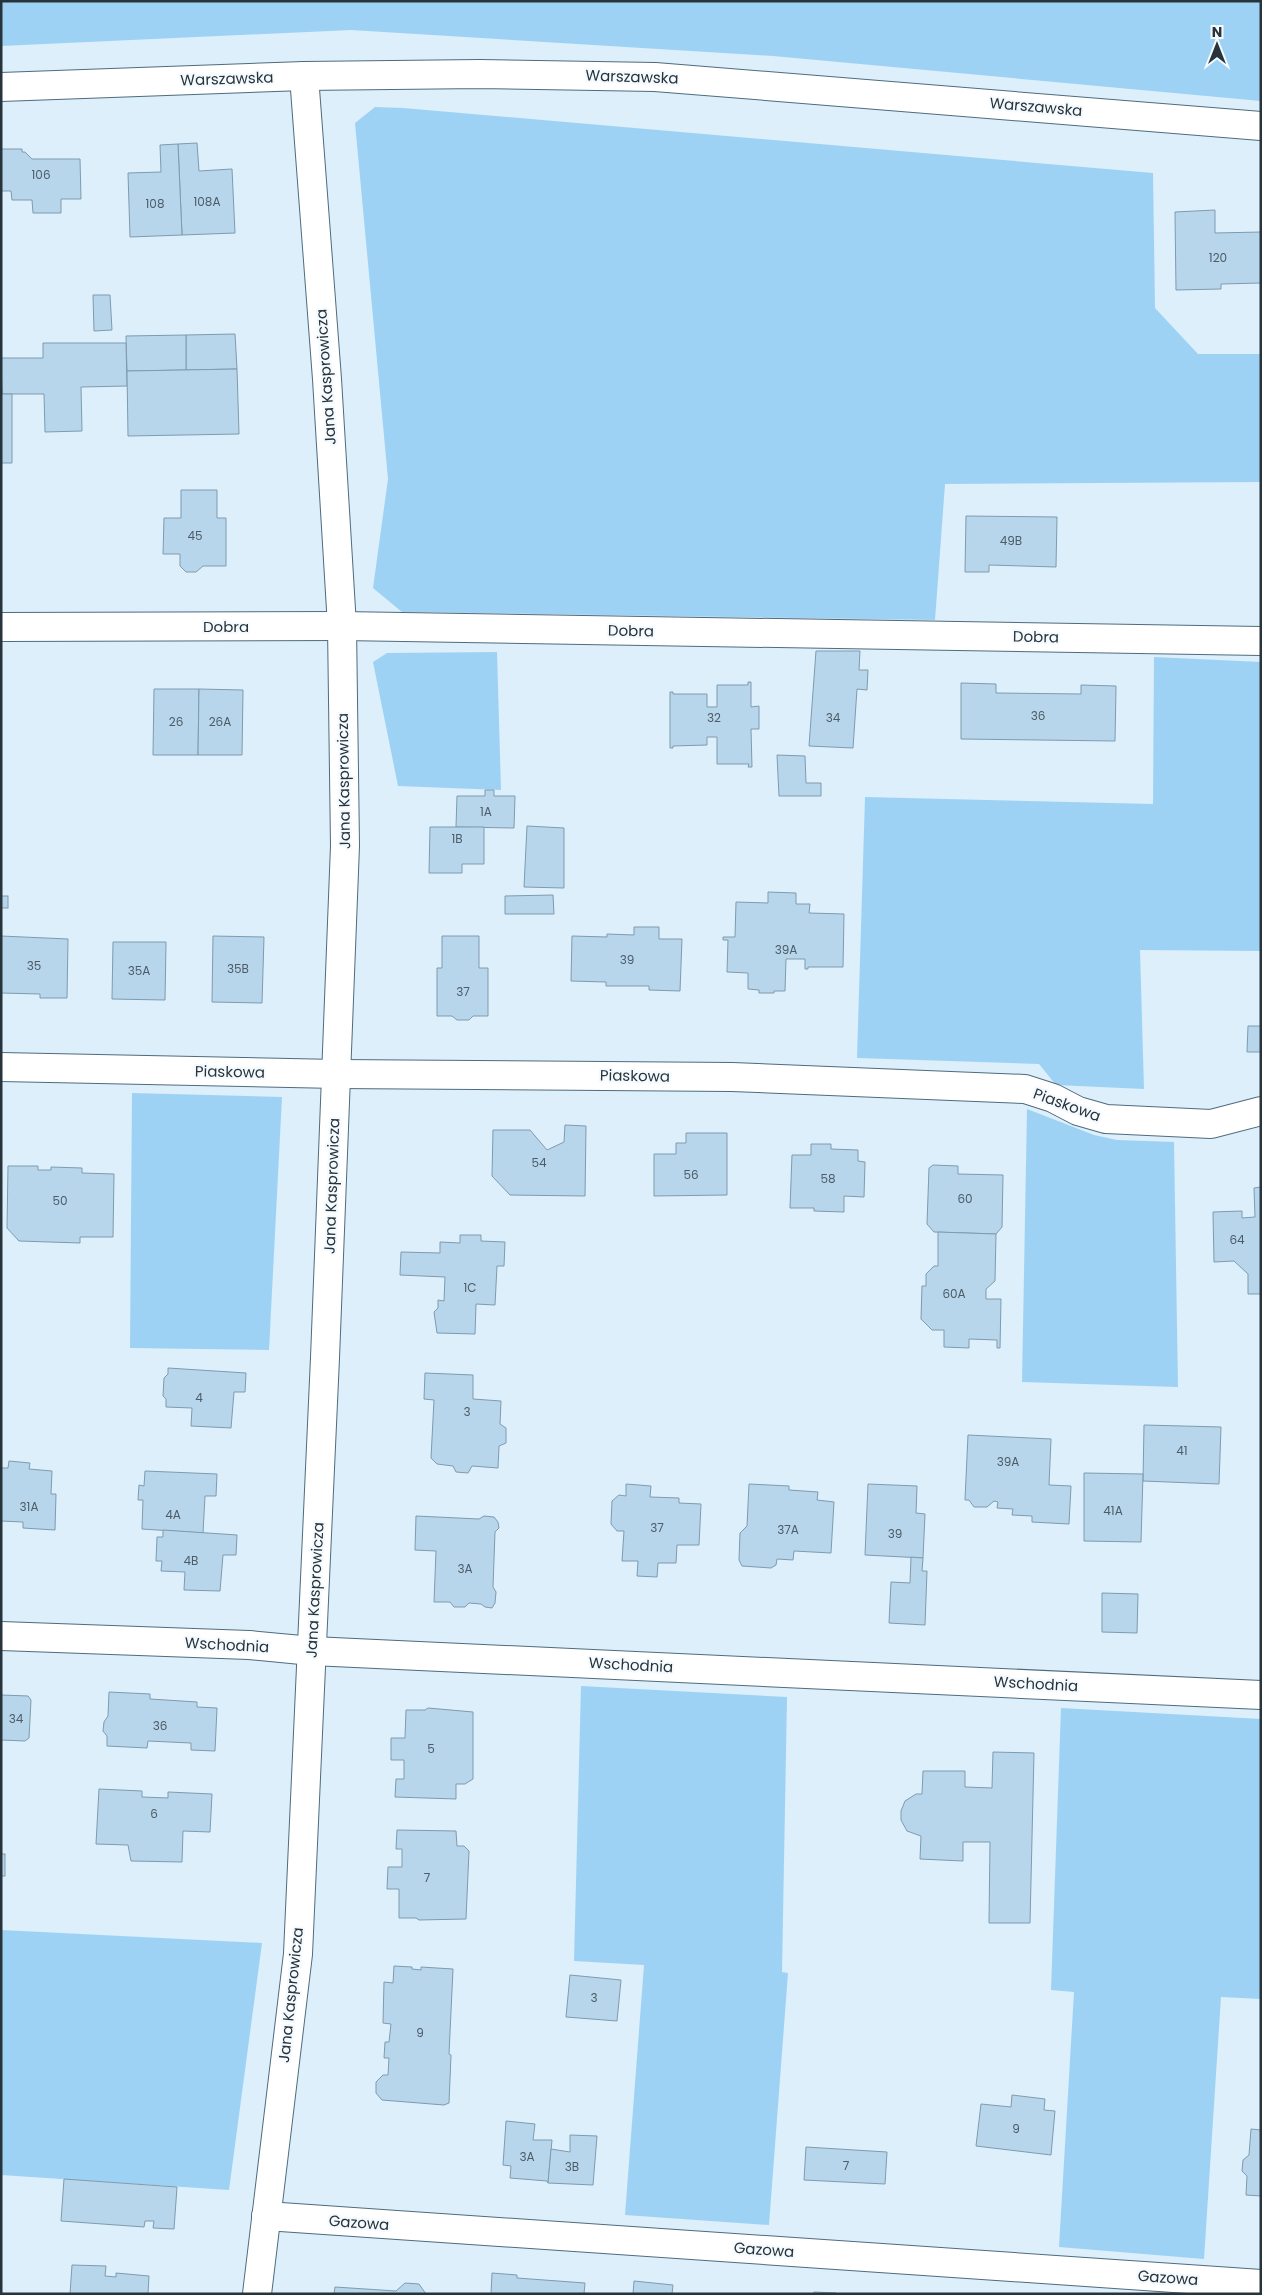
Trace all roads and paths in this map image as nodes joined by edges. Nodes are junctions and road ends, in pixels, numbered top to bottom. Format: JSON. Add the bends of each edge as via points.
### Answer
{"nodes":[{"id":1,"x":304,"y":76,"type":"junction"},
{"id":2,"x":1,"y":87,"type":"edge"},
{"id":3,"x":1261,"y":126,"type":"edge"},
{"id":4,"x":342,"y":626,"type":"junction"},
{"id":5,"x":1,"y":627,"type":"edge"},
{"id":6,"x":1261,"y":641,"type":"edge"},
{"id":7,"x":1,"y":1067,"type":"edge"},
{"id":8,"x":337,"y":1074,"type":"junction"},
{"id":9,"x":1261,"y":1111,"type":"edge"},
{"id":10,"x":1,"y":1636,"type":"edge"},
{"id":11,"x":312,"y":1651,"type":"junction"},
{"id":12,"x":1261,"y":1695,"type":"edge"},
{"id":13,"x":266,"y":2216,"type":"junction"},
{"id":14,"x":1261,"y":2284,"type":"edge"},
{"id":15,"x":256,"y":2294,"type":"edge"}],
"edges":[{"from":1,"to":2,"type":"street","name":"Warszawska"},
{"from":1,"to":3,"type":"street","name":"Warszawska","via":[[480,74],[655,77]]},
{"from":1,"to":4,"type":"street","name":"Jana Kasprowicza"},
{"from":4,"to":5,"type":"street","name":"Dobra"},
{"from":4,"to":6,"type":"street","name":"Dobra"},
{"from":4,"to":8,"type":"street","name":"Jana Kasprowicza","via":[[345,846]]},
{"from":7,"to":8,"type":"street","name":"Piaskowa"},
{"from":8,"to":9,"type":"street","name":"Piaskowa","via":[[732,1077],[1025,1090],[1106,1119],[1153,1123],[1212,1124]]},
{"from":8,"to":11,"type":"street","name":"Jana Kasprowicza"},
{"from":10,"to":11,"type":"street","name":"Wschodnia","via":[[249,1645]]},
{"from":11,"to":12,"type":"street","name":"Wschodnia"},
{"from":11,"to":13,"type":"street","name":"Jana Kasprowicza","via":[[298,1954]]},
{"from":13,"to":14,"type":"street","name":"Gazowa"},
{"from":13,"to":15,"type":"street","name":"Jana Kasprowicza"}]}
